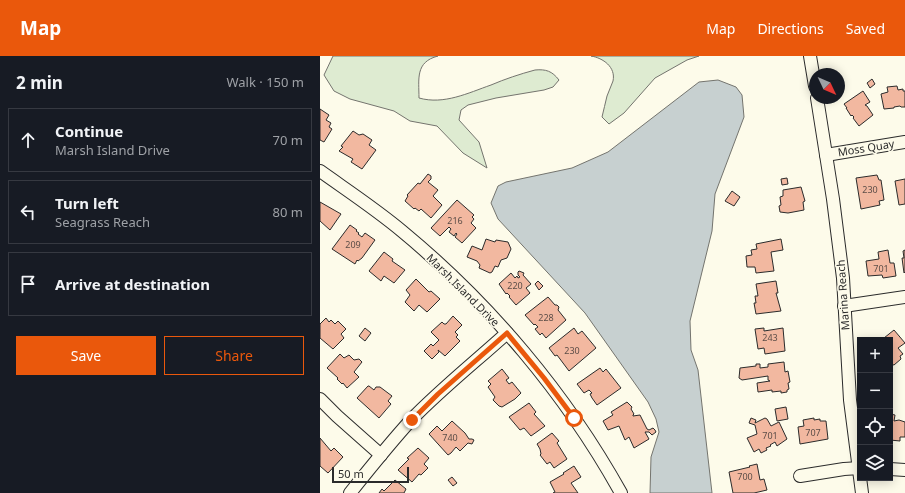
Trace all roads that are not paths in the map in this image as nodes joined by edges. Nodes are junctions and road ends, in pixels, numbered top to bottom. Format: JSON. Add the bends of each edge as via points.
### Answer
{"nodes":[{"id":1,"x":810,"y":56,"type":"edge"},
{"id":2,"x":812,"y":68,"type":"edge"},
{"id":3,"x":818,"y":104,"type":"edge"},
{"id":4,"x":905,"y":142,"type":"edge"},
{"id":5,"x":826,"y":155,"type":"junction"},
{"id":6,"x":320,"y":171,"type":"edge"},
{"id":7,"x":905,"y":297,"type":"edge"},
{"id":8,"x":844,"y":306,"type":"junction"},
{"id":9,"x":507,"y":333,"type":"junction"},
{"id":10,"x":320,"y":399,"type":"edge"},
{"id":11,"x":857,"y":453,"type":"edge"},
{"id":12,"x":380,"y":455,"type":"junction"},
{"id":13,"x":857,"y":468,"type":"edge"},
{"id":14,"x":893,"y":469,"type":"edge"},
{"id":15,"x":905,"y":470,"type":"edge"},
{"id":16,"x":800,"y":476,"type":"dead end"},
{"id":17,"x":861,"y":481,"type":"edge"},
{"id":18,"x":350,"y":493,"type":"edge"},
{"id":19,"x":620,"y":493,"type":"edge"},
{"id":20,"x":862,"y":493,"type":"edge"}],
"edges":[{"from":1,"to":2,"type":"street"},
{"from":3,"to":5,"type":"street","name":"Marina Reach"},
{"from":4,"to":5,"type":"street","name":"Moss Quay"},
{"from":5,"to":8,"type":"street","name":"Marina Reach","via":[[843,278]]},
{"from":6,"to":9,"type":"street","name":"Marsh Island Drive","via":[[403,232],[462,286]]},
{"from":7,"to":8,"type":"street"},
{"from":8,"to":11,"type":"street","name":"Marina Reach","via":[[850,400]]},
{"from":9,"to":12,"type":"street","via":[[432,399]]},
{"from":9,"to":19,"type":"street","name":"Marsh Island Drive","via":[[574,418]]},
{"from":10,"to":12,"type":"street"},
{"from":12,"to":18,"type":"street"},
{"from":13,"to":16,"type":"street"},
{"from":14,"to":15,"type":"street"},
{"from":17,"to":20,"type":"street","name":"Marina Reach"}]}
